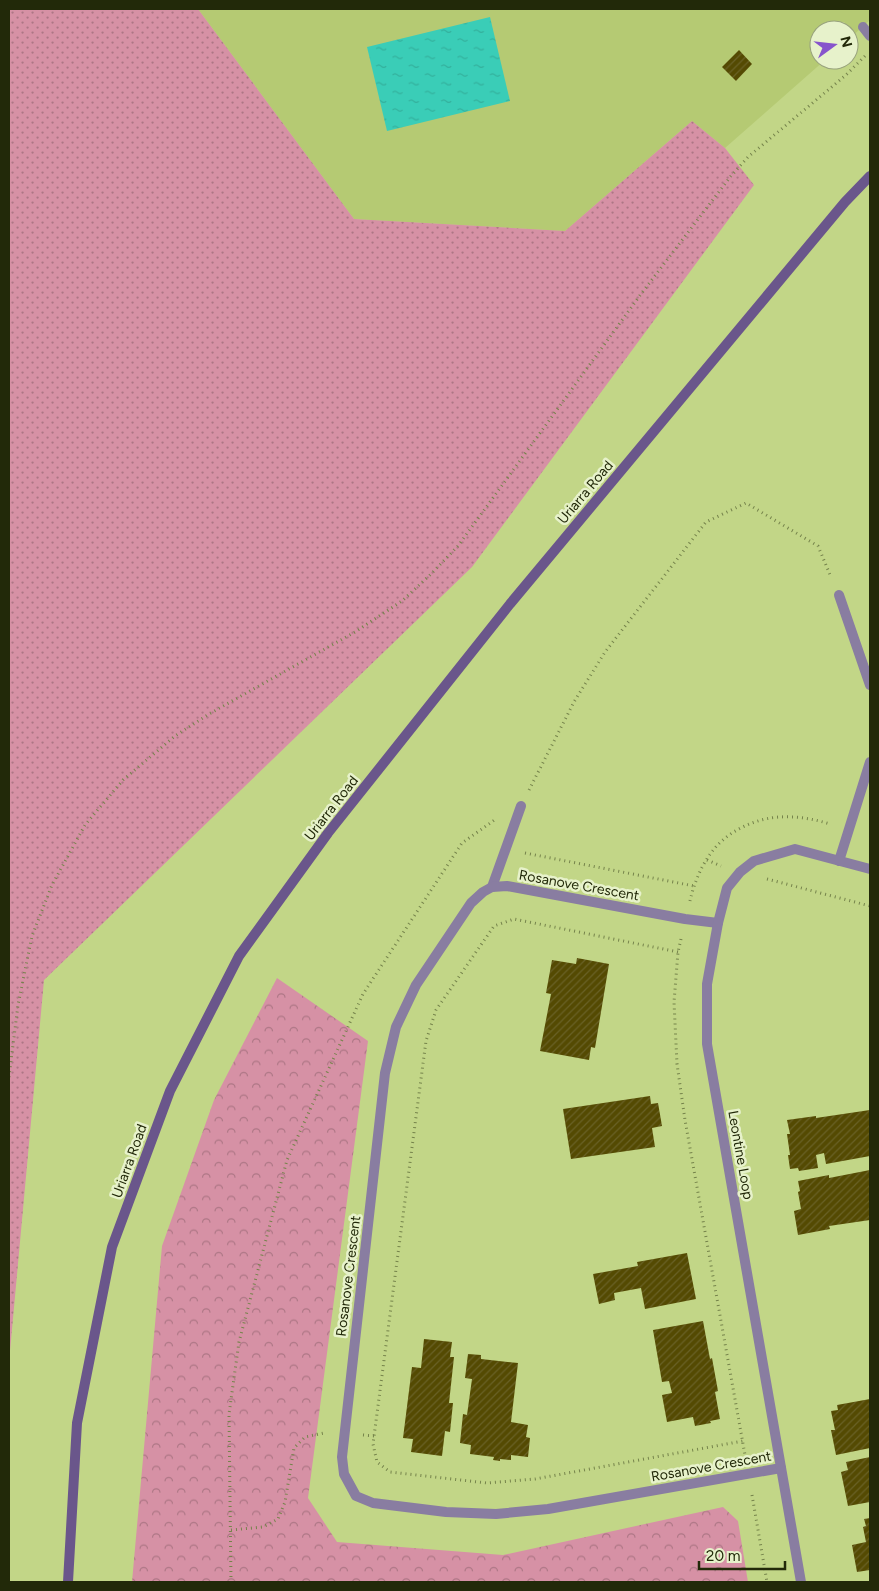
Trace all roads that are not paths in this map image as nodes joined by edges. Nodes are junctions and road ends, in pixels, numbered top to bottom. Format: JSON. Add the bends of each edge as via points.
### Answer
{"nodes":[{"id":1,"x":863,"y":27,"type":"dead end"},
{"id":2,"x":870,"y":36,"type":"edge"},
{"id":3,"x":870,"y":176,"type":"edge"},
{"id":4,"x":839,"y":595,"type":"dead end"},
{"id":5,"x":870,"y":685,"type":"edge"},
{"id":6,"x":870,"y":762,"type":"edge"},
{"id":7,"x":520,"y":806,"type":"dead end"},
{"id":8,"x":838,"y":861,"type":"junction"},
{"id":9,"x":870,"y":869,"type":"edge"},
{"id":10,"x":492,"y":887,"type":"junction"},
{"id":11,"x":718,"y":923,"type":"junction"},
{"id":12,"x":781,"y":1468,"type":"junction"},
{"id":13,"x":68,"y":1582,"type":"edge"},
{"id":14,"x":801,"y":1582,"type":"edge"}],
"edges":[{"from":1,"to":2,"type":"street"},
{"from":3,"to":13,"type":"street","name":"Uriarra Road","via":[[510,604],[328,833],[239,956],[170,1091],[112,1247],[78,1423]]},
{"from":4,"to":5,"type":"street"},
{"from":6,"to":8,"type":"street"},
{"from":7,"to":10,"type":"street"},
{"from":8,"to":9,"type":"street","name":"Leontine Loop"},
{"from":8,"to":11,"type":"street","name":"Leontine Loop","via":[[795,849],[754,861],[727,888]]},
{"from":10,"to":11,"type":"street","name":"Rosanove Crescent","via":[[506,886]]},
{"from":10,"to":12,"type":"street","name":"Rosanove Crescent","via":[[471,904],[416,985],[396,1027],[385,1073],[344,1434],[344,1474],[356,1496],[373,1503],[496,1514],[548,1509]]},
{"from":11,"to":12,"type":"street","name":"Leontine Loop","via":[[707,984],[708,1044]]},
{"from":12,"to":14,"type":"street","name":"Leontine Loop"}]}
